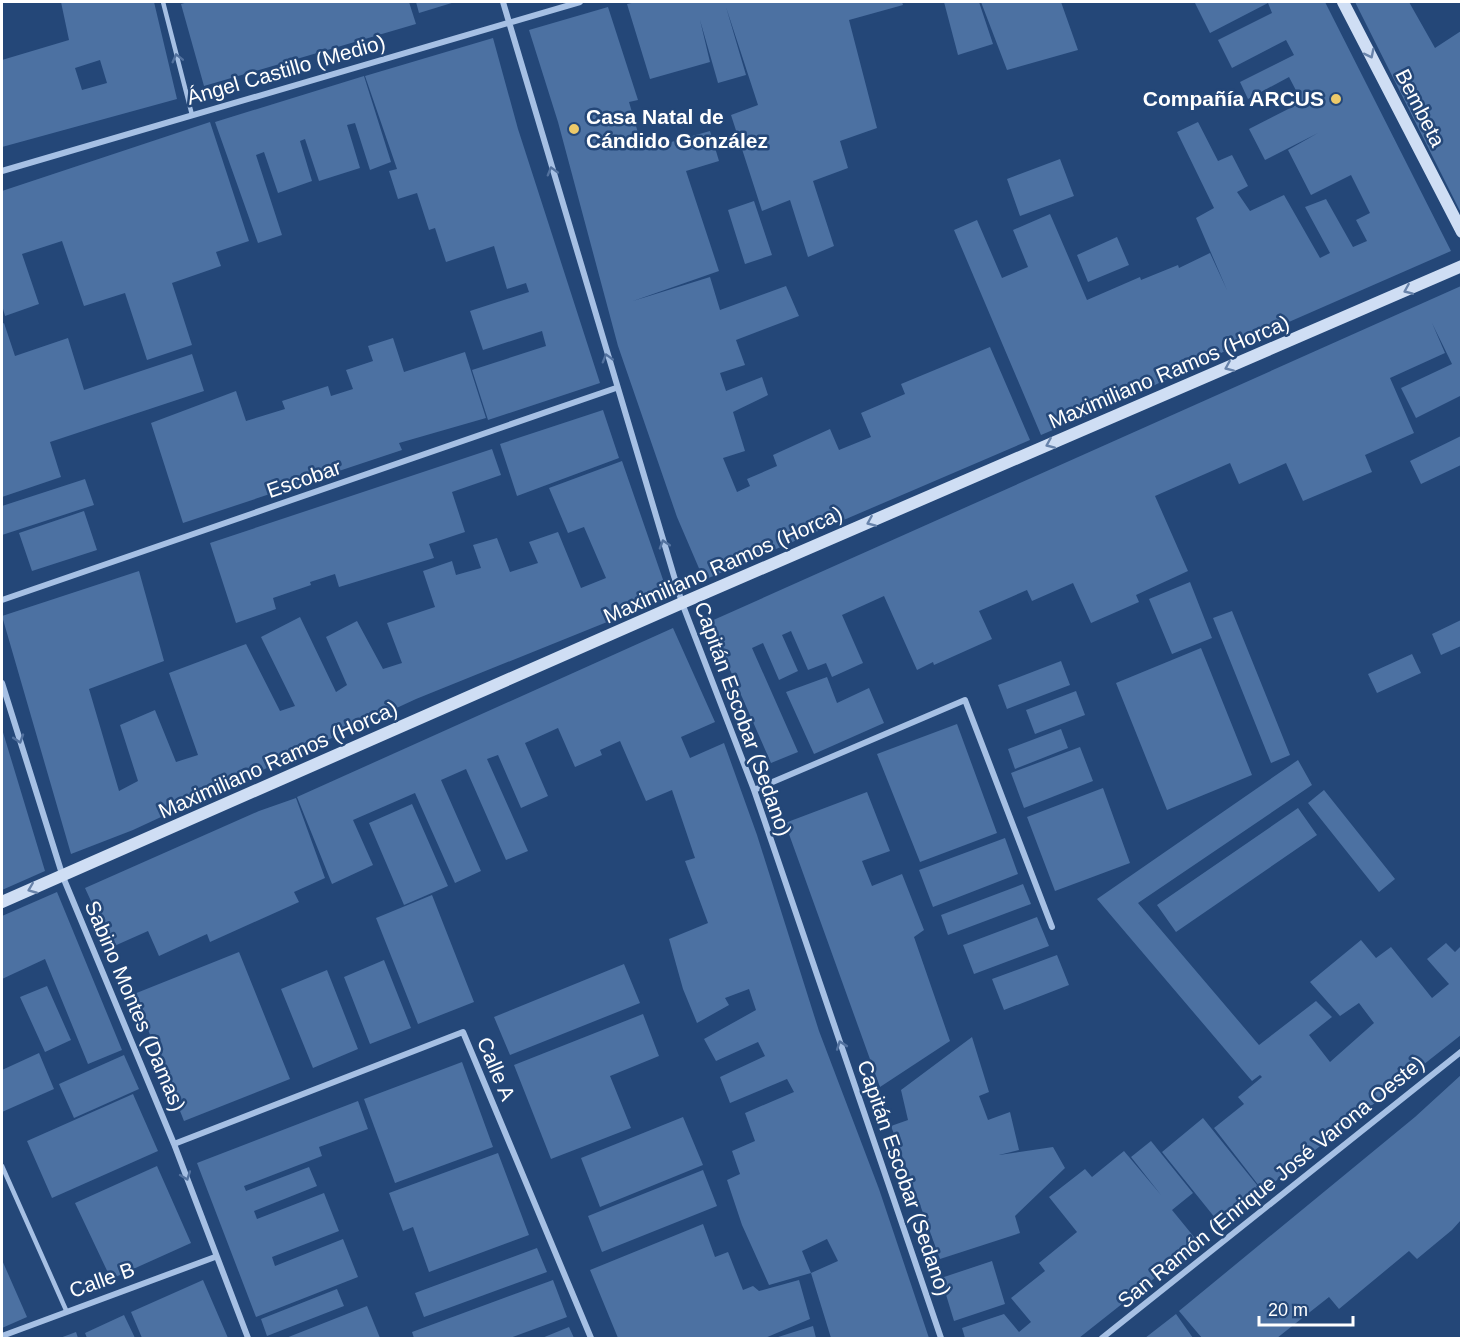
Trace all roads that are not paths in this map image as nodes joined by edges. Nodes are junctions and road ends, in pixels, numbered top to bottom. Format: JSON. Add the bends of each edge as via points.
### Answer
{"nodes":[{"id":1,"x":163,"y":2,"type":"edge"},
{"id":2,"x":502,"y":2,"type":"edge"},
{"id":3,"x":580,"y":2,"type":"edge"},
{"id":4,"x":1343,"y":2,"type":"edge"},
{"id":5,"x":508,"y":22,"type":"junction"},
{"id":6,"x":192,"y":115,"type":"junction"},
{"id":7,"x":2,"y":171,"type":"edge"},
{"id":8,"x":1461,"y":232,"type":"edge"},
{"id":9,"x":1461,"y":266,"type":"edge"},
{"id":10,"x":616,"y":388,"type":"junction"},
{"id":11,"x":2,"y":600,"type":"edge"},
{"id":12,"x":682,"y":603,"type":"junction"},
{"id":13,"x":2,"y":683,"type":"edge"},
{"id":14,"x":754,"y":790,"type":"junction"},
{"id":15,"x":63,"y":877,"type":"junction"},
{"id":16,"x":2,"y":902,"type":"edge"},
{"id":17,"x":1052,"y":927,"type":"dead end"},
{"id":18,"x":1461,"y":1051,"type":"edge"},
{"id":19,"x":174,"y":1144,"type":"junction"},
{"id":20,"x":2,"y":1166,"type":"edge"},
{"id":21,"x":215,"y":1257,"type":"junction"},
{"id":22,"x":66,"y":1310,"type":"junction"},
{"id":23,"x":2,"y":1336,"type":"edge"},
{"id":24,"x":248,"y":1338,"type":"edge"},
{"id":25,"x":591,"y":1338,"type":"edge"},
{"id":26,"x":941,"y":1338,"type":"edge"},
{"id":27,"x":1102,"y":1338,"type":"edge"}],
"edges":[{"from":6,"to":1,"type":"lane","one_way":true},
{"from":2,"to":5,"type":"street","name":"Capitán Escobar (Sedano)"},
{"from":3,"to":5,"type":"street","name":"Ángel Castillo (Medio)"},
{"from":4,"to":8,"type":"street","name":"Bembeta","one_way":true},
{"from":5,"to":6,"type":"street","name":"Ángel Castillo (Medio)"},
{"from":10,"to":5,"type":"street","name":"Capitán Escobar (Sedano)","one_way":true},
{"from":6,"to":7,"type":"street","name":"Ángel Castillo (Medio)"},
{"from":9,"to":12,"type":"street","name":"Maximiliano Ramos (Horca)","one_way":true},
{"from":10,"to":11,"type":"street","name":"Escobar"},
{"from":12,"to":10,"type":"street","name":"Capitán Escobar (Sedano)","one_way":true},
{"from":12,"to":14,"type":"street","name":"Capitán Escobar (Sedano)"},
{"from":12,"to":15,"type":"street","name":"Maximiliano Ramos (Horca)"},
{"from":13,"to":15,"type":"street","name":"Sabino Montes (Damas)","one_way":true},
{"from":14,"to":17,"type":"street","via":[[965,700]]},
{"from":26,"to":14,"type":"street","name":"Capitán Escobar (Sedano)","one_way":true},
{"from":15,"to":16,"type":"street","name":"Maximiliano Ramos (Horca)","one_way":true},
{"from":15,"to":19,"type":"street","name":"Sabino Montes (Damas)"},
{"from":18,"to":27,"type":"street","name":"San Ramón (Enrique José Varona Oeste)"},
{"from":19,"to":21,"type":"street","name":"Sabino Montes (Damas)","one_way":true},
{"from":19,"to":25,"type":"street","name":"Calle A","via":[[463,1032]]},
{"from":20,"to":22,"type":"lane"},
{"from":21,"to":22,"type":"street","name":"Calle B"},
{"from":21,"to":24,"type":"street","name":"Sabino Montes (Damas)"},
{"from":22,"to":23,"type":"street","name":"Calle B"}]}
